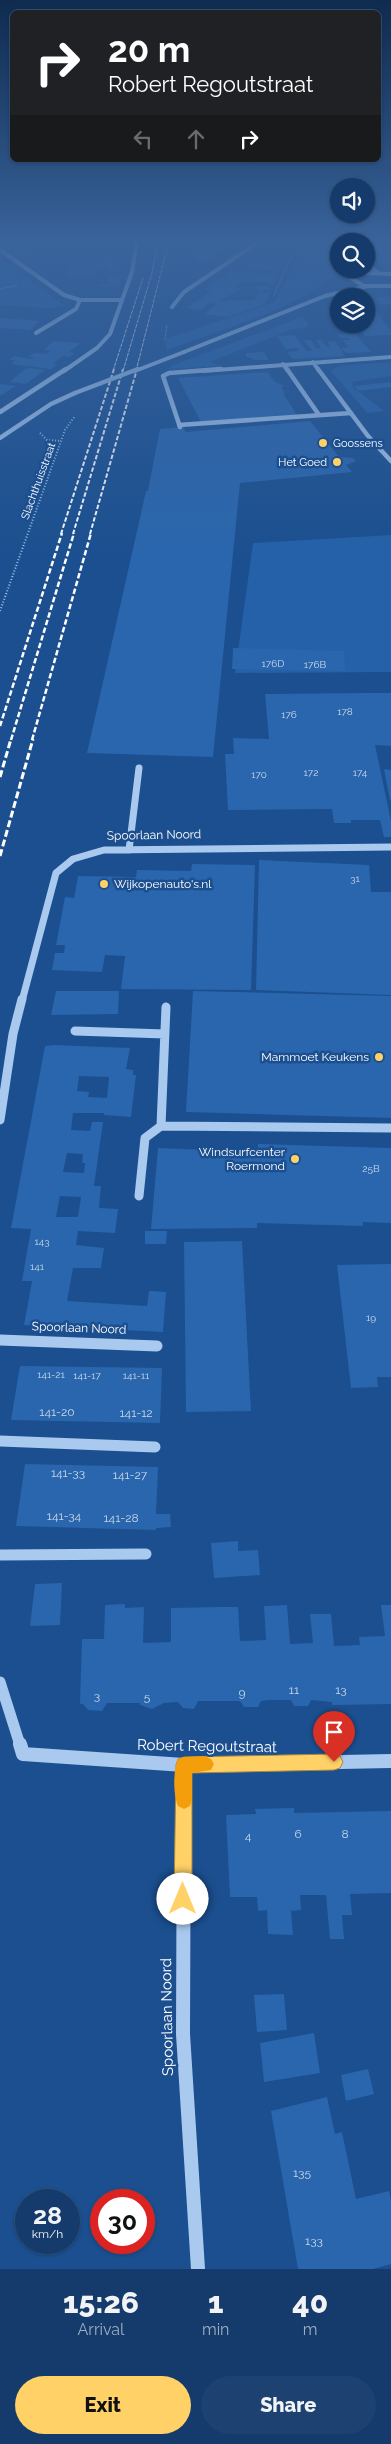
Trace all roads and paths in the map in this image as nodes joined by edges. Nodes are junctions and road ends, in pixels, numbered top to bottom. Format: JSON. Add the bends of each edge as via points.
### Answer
{"nodes":[{"id":1,"x":98,"y":347,"type":"edge"},
{"id":2,"x":197,"y":347,"type":"edge"},
{"id":3,"x":391,"y":357,"type":"edge"},
{"id":4,"x":313,"y":362,"type":"junction"},
{"id":5,"x":283,"y":364,"type":"junction"},
{"id":6,"x":76,"y":393,"type":"joint"},
{"id":7,"x":0,"y":412,"type":"edge"},
{"id":8,"x":351,"y":413,"type":"junction"},
{"id":9,"x":76,"y":414,"type":"dead end"},
{"id":10,"x":319,"y":415,"type":"junction"},
{"id":11,"x":180,"y":426,"type":"joint"},
{"id":12,"x":0,"y":438,"type":"edge"},
{"id":13,"x":47,"y":440,"type":"dead end"},
{"id":14,"x":61,"y":441,"type":"junction"},
{"id":15,"x":391,"y":461,"type":"edge"},
{"id":16,"x":0,"y":611,"type":"edge"},
{"id":17,"x":139,"y":768,"type":"dead end"},
{"id":18,"x":391,"y":847,"type":"edge"},
{"id":19,"x":129,"y":850,"type":"junction"},
{"id":20,"x":166,"y":1007,"type":"dead end"},
{"id":21,"x":75,"y":1031,"type":"dead end"},
{"id":22,"x":165,"y":1034,"type":"junction"},
{"id":23,"x":0,"y":1120,"type":"edge"},
{"id":24,"x":161,"y":1126,"type":"junction"},
{"id":25,"x":391,"y":1128,"type":"edge"},
{"id":26,"x":139,"y":1196,"type":"dead end"},
{"id":27,"x":0,"y":1340,"type":"edge"},
{"id":28,"x":157,"y":1346,"type":"dead end"},
{"id":29,"x":0,"y":1441,"type":"edge"},
{"id":30,"x":155,"y":1447,"type":"dead end"},
{"id":31,"x":146,"y":1554,"type":"dead end"},
{"id":32,"x":0,"y":1555,"type":"edge"},
{"id":33,"x":0,"y":1682,"type":"edge"},
{"id":34,"x":391,"y":1761,"type":"edge"},
{"id":35,"x":184,"y":1765,"type":"junction"},
{"id":36,"x":198,"y":2269,"type":"edge"}],
"edges":[{"from":1,"to":7,"type":"street"},
{"from":2,"to":6,"type":"street","bridge":true},
{"from":3,"to":4,"type":"street"},
{"from":4,"to":5,"type":"street"},
{"from":4,"to":8,"type":"street"},
{"from":5,"to":10,"type":"street"},
{"from":5,"to":11,"type":"street","via":[[163,376]]},
{"from":6,"to":12,"type":"street","via":[[51,404]]},
{"from":8,"to":10,"type":"street"},
{"from":8,"to":15,"type":"street"},
{"from":9,"to":14,"type":"path","name":"Slachthuisstraat"},
{"from":10,"to":11,"type":"street"},
{"from":13,"to":14,"type":"path"},
{"from":14,"to":16,"type":"path","name":"Slachthuisstraat"},
{"from":17,"to":19,"type":"street"},
{"from":18,"to":19,"type":"street","name":"Spoorlaan Noord"},
{"from":19,"to":23,"type":"street","name":"Spoorlaan Noord","via":[[104,850],[73,859],[56,873],[13,1034]]},
{"from":20,"to":22,"type":"street"},
{"from":21,"to":22,"type":"street"},
{"from":22,"to":24,"type":"street"},
{"from":24,"to":25,"type":"street"},
{"from":24,"to":26,"type":"street","via":[[145,1138]]},
{"from":27,"to":28,"type":"street","name":"Spoorlaan Noord"},
{"from":29,"to":30,"type":"street"},
{"from":31,"to":32,"type":"street"},
{"from":33,"to":35,"type":"street","name":"Robert Regoutstraat","via":[[23,1754]]},
{"from":34,"to":35,"type":"street","name":"Robert Regoutstraat"},
{"from":35,"to":36,"type":"street","name":"Spoorlaan Noord","via":[[183,2034]]}]}
